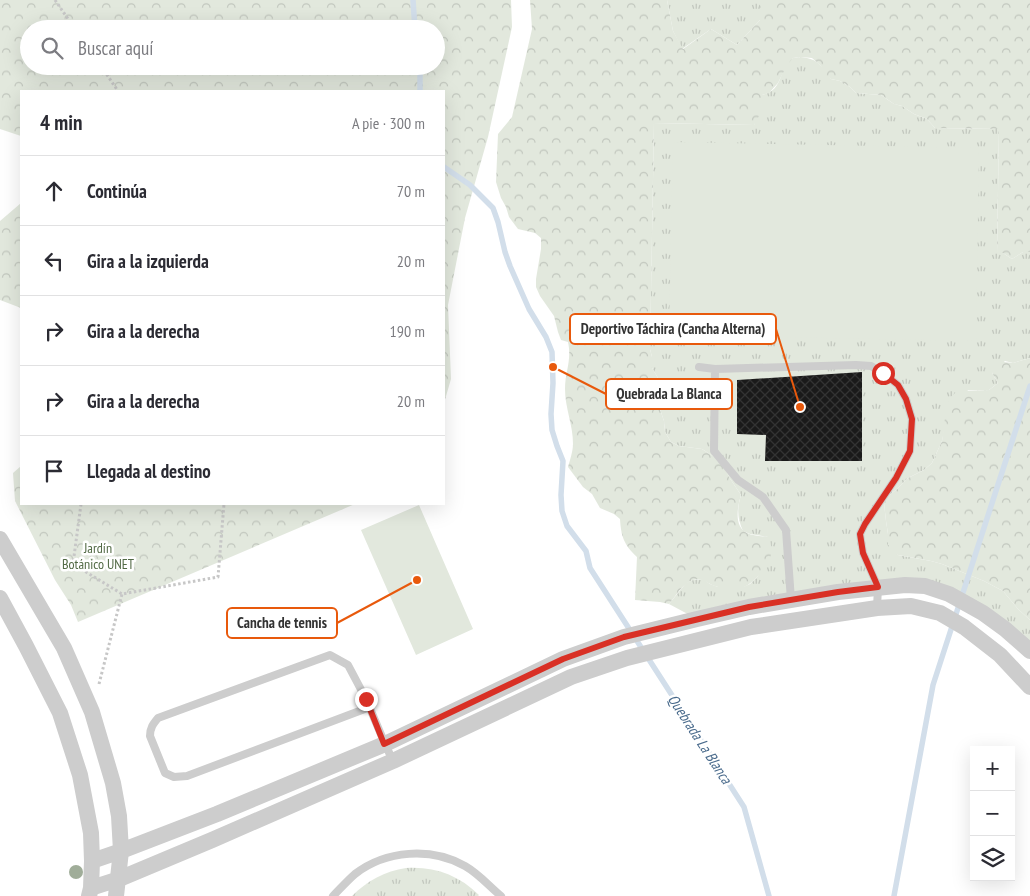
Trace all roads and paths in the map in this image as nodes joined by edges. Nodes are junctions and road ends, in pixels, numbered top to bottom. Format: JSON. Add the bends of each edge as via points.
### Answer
{"nodes":[{"id":1,"x":55,"y":0,"type":"edge"},
{"id":2,"x":69,"y":20,"type":"edge"},
{"id":3,"x":107,"y":75,"type":"edge"},
{"id":4,"x":117,"y":90,"type":"edge"},
{"id":5,"x":699,"y":367,"type":"dead end"},
{"id":6,"x":715,"y":369,"type":"junction"},
{"id":7,"x":80,"y":505,"type":"edge"},
{"id":8,"x":224,"y":505,"type":"edge"},
{"id":9,"x":0,"y":539,"type":"edge"},
{"id":10,"x":878,"y":587,"type":"junction"},
{"id":11,"x":122,"y":594,"type":"junction"},
{"id":12,"x":0,"y":598,"type":"edge"},
{"id":13,"x":791,"y":600,"type":"junction"},
{"id":14,"x":877,"y":608,"type":"junction"},
{"id":15,"x":1030,"y":651,"type":"edge"},
{"id":16,"x":99,"y":684,"type":"dead end"},
{"id":17,"x":1030,"y":687,"type":"edge"},
{"id":18,"x":370,"y":707,"type":"junction"},
{"id":19,"x":384,"y":744,"type":"junction"},
{"id":20,"x":393,"y":761,"type":"junction"},
{"id":21,"x":121,"y":851,"type":"junction"},
{"id":22,"x":92,"y":861,"type":"junction"},
{"id":23,"x":119,"y":879,"type":"junction"},
{"id":24,"x":90,"y":892,"type":"edge"},
{"id":25,"x":116,"y":896,"type":"edge"},
{"id":26,"x":333,"y":896,"type":"edge"},
{"id":27,"x":501,"y":896,"type":"edge"}],
"edges":[{"from":1,"to":2,"type":"path"},
{"from":3,"to":4,"type":"path"},
{"from":5,"to":6,"type":"lane"},
{"from":6,"to":10,"type":"lane","via":[[871,366],[898,385],[912,419],[910,451],[860,534],[863,553]]},
{"from":6,"to":13,"type":"lane","via":[[714,452],[738,480],[764,497],[786,530]]},
{"from":7,"to":11,"type":"path","via":[[73,564]]},
{"from":8,"to":11,"type":"path","via":[[218,577]]},
{"from":9,"to":21,"type":"street","via":[[64,648],[92,712],[113,783]]},
{"from":10,"to":13,"type":"street"},
{"from":10,"to":14,"type":"lane"},
{"from":10,"to":15,"type":"street","via":[[925,586],[949,594],[983,613]]},
{"from":11,"to":16,"type":"path"},
{"from":12,"to":22,"type":"street","via":[[60,713],[80,775],[91,833]]},
{"from":13,"to":19,"type":"street","via":[[624,637],[563,659]]},
{"from":14,"to":17,"type":"street","via":[[911,606],[940,613],[1000,655]]},
{"from":14,"to":20,"type":"street","via":[[751,628],[627,658],[570,677]]},
{"from":18,"to":18,"type":"lane","via":[[348,665],[330,655],[158,718],[152,724],[150,736],[165,774],[187,776]]},
{"from":18,"to":19,"type":"lane"},
{"from":19,"to":20,"type":"lane"},
{"from":19,"to":21,"type":"street"},
{"from":20,"to":23,"type":"street"},
{"from":21,"to":22,"type":"street"},
{"from":21,"to":23,"type":"street"},
{"from":22,"to":24,"type":"street"},
{"from":23,"to":24,"type":"street"},
{"from":23,"to":25,"type":"street"},
{"from":26,"to":27,"type":"lane","via":[[353,876],[374,863],[414,854],[435,856],[464,866]]}]}
